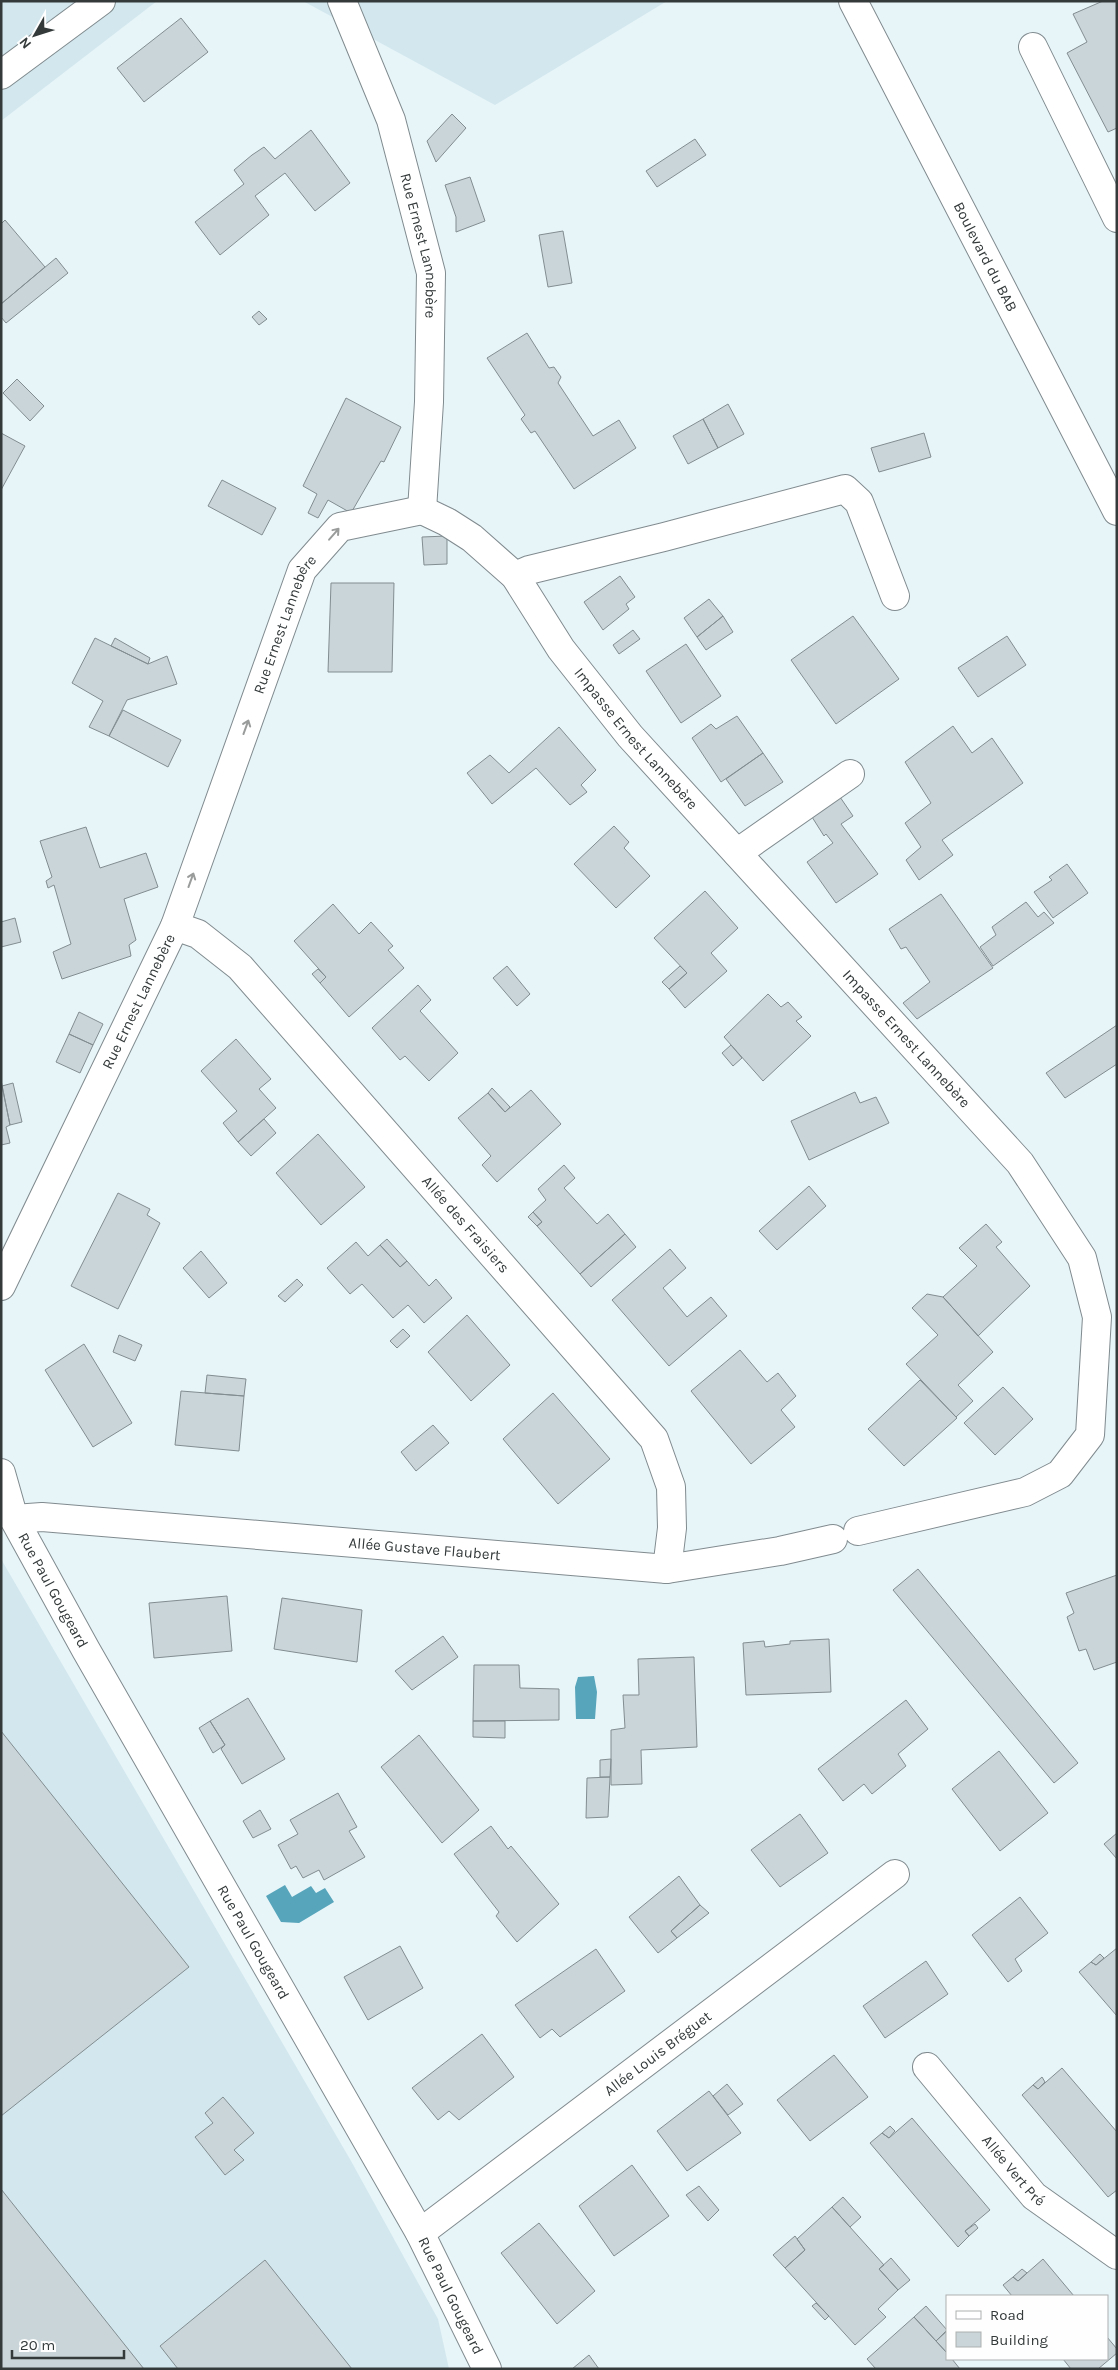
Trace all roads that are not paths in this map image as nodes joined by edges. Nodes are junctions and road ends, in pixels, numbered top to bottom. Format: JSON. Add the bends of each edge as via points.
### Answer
{"nodes":[{"id":1,"x":100,"y":1,"type":"edge"},
{"id":2,"x":342,"y":1,"type":"edge"},
{"id":3,"x":853,"y":1,"type":"edge"},
{"id":4,"x":1032,"y":48,"type":"dead end"},
{"id":5,"x":1,"y":75,"type":"edge"},
{"id":6,"x":1117,"y":218,"type":"edge"},
{"id":7,"x":422,"y":510,"type":"junction"},
{"id":8,"x":1117,"y":511,"type":"edge"},
{"id":9,"x":514,"y":576,"type":"junction"},
{"id":10,"x":895,"y":596,"type":"dead end"},
{"id":11,"x":850,"y":774,"type":"dead end"},
{"id":12,"x":737,"y":853,"type":"junction"},
{"id":13,"x":175,"y":926,"type":"junction"},
{"id":14,"x":1,"y":1286,"type":"edge"},
{"id":15,"x":1,"y":1473,"type":"edge"},
{"id":16,"x":14,"y":1518,"type":"junction"},
{"id":17,"x":846,"y":1535,"type":"joint"},
{"id":18,"x":667,"y":1569,"type":"junction"},
{"id":19,"x":895,"y":1874,"type":"dead end"},
{"id":20,"x":927,"y":2067,"type":"dead end"},
{"id":21,"x":420,"y":2232,"type":"junction"},
{"id":22,"x":1117,"y":2255,"type":"edge"},
{"id":23,"x":487,"y":2369,"type":"edge"}],
"edges":[{"from":1,"to":5,"type":"street"},
{"from":2,"to":7,"type":"street","name":"Rue Ernest Lannebère","via":[[391,120],[431,273],[429,402]]},
{"from":3,"to":8,"type":"street","name":"Boulevard du BAB"},
{"from":4,"to":6,"type":"street"},
{"from":7,"to":9,"type":"street","name":"Impasse Ernest Lannebère","via":[[472,538]]},
{"from":13,"to":7,"type":"street","name":"Rue Ernest Lannebère","one_way":true,"via":[[302,570],[340,527]]},
{"from":9,"to":10,"type":"street","via":[[845,490],[860,502]]},
{"from":9,"to":12,"type":"street","name":"Impasse Ernest Lannebère","via":[[561,649],[630,736]]},
{"from":11,"to":12,"type":"street"},
{"from":12,"to":17,"type":"street","name":"Impasse Ernest Lannebère","via":[[1020,1163],[1082,1258],[1097,1317],[1090,1435],[1060,1474],[1025,1492]]},
{"from":13,"to":14,"type":"street","name":"Rue Ernest Lannebère"},
{"from":13,"to":18,"type":"street","name":"Allée des Fraisiers","via":[[198,934],[240,967],[654,1439],[671,1487],[672,1528]]},
{"from":15,"to":16,"type":"street"},
{"from":16,"to":18,"type":"street","name":"Allée Gustave Flaubert","via":[[42,1517]]},
{"from":16,"to":21,"type":"street","name":"Rue Paul Gougeard","via":[[91,1659]]},
{"from":17,"to":18,"type":"street","name":"Allée Gustave Flaubert","via":[[780,1551]]},
{"from":19,"to":21,"type":"street","name":"Allée Louis Bréguet"},
{"from":20,"to":22,"type":"street","name":"Allée Vert Pré","via":[[1034,2196]]},
{"from":21,"to":23,"type":"street","name":"Rue Paul Gougeard"}]}
